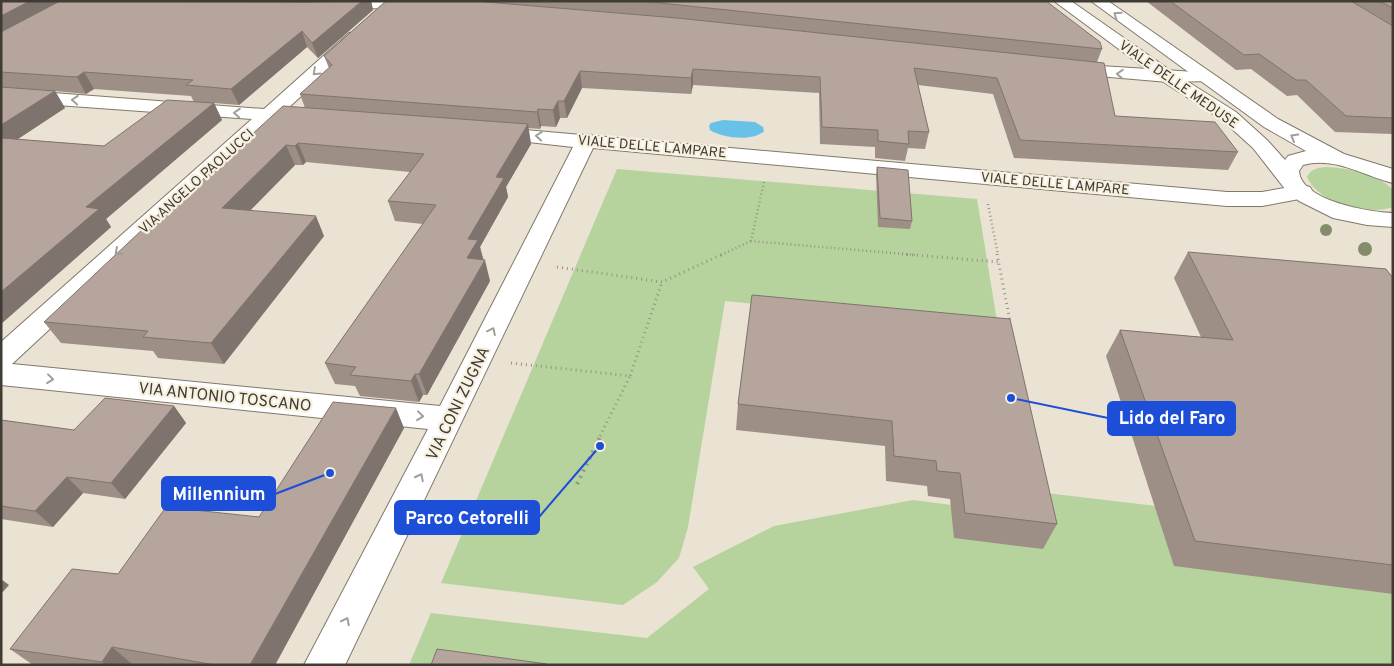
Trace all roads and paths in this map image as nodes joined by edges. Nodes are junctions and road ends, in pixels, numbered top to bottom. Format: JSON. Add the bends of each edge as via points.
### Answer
{"nodes":[{"id":1,"x":337,"y":1,"type":"edge"},
{"id":2,"x":1061,"y":1,"type":"edge"},
{"id":3,"x":1098,"y":1,"type":"edge"},
{"id":4,"x":391,"y":4,"type":"junction"},
{"id":5,"x":440,"y":7,"type":"edge"},
{"id":6,"x":1057,"y":68,"type":"edge"},
{"id":7,"x":1168,"y":77,"type":"junction"},
{"id":8,"x":1205,"y":77,"type":"junction"},
{"id":9,"x":1,"y":95,"type":"edge"},
{"id":10,"x":270,"y":115,"type":"junction"},
{"id":11,"x":329,"y":120,"type":"edge"},
{"id":12,"x":468,"y":131,"type":"edge"},
{"id":13,"x":587,"y":140,"type":"junction"},
{"id":14,"x":769,"y":157,"type":"junction"},
{"id":15,"x":1338,"y":159,"type":"junction"},
{"id":16,"x":1390,"y":174,"type":"edge"},
{"id":17,"x":983,"y":177,"type":"junction"},
{"id":18,"x":1295,"y":185,"type":"junction"},
{"id":19,"x":1353,"y":216,"type":"junction"},
{"id":20,"x":1393,"y":220,"type":"edge"},
{"id":21,"x":1393,"y":239,"type":"edge"},
{"id":22,"x":752,"y":241,"type":"junction"},
{"id":23,"x":527,"y":262,"type":"junction"},
{"id":24,"x":999,"y":262,"type":"junction"},
{"id":25,"x":662,"y":282,"type":"junction"},
{"id":26,"x":1010,"y":324,"type":"edge"},
{"id":27,"x":1,"y":358,"type":"edge"},
{"id":28,"x":479,"y":359,"type":"junction"},
{"id":29,"x":1,"y":374,"type":"edge"},
{"id":30,"x":630,"y":376,"type":"junction"},
{"id":31,"x":449,"y":419,"type":"junction"},
{"id":32,"x":577,"y":484,"type":"dead end"},
{"id":33,"x":324,"y":665,"type":"edge"}],
"edges":[{"from":1,"to":4,"type":"street"},
{"from":2,"to":7,"type":"street","name":"VIALE DELLE MEDUSE"},
{"from":8,"to":3,"type":"street","name":"VIALE DELLE MEDUSE","one_way":true},
{"from":4,"to":5,"type":"street"},
{"from":4,"to":10,"type":"street","name":"VIA ANGELO PAOLUCCI","one_way":true},
{"from":7,"to":6,"type":"street","one_way":true},
{"from":7,"to":8,"type":"street"},
{"from":7,"to":18,"type":"street","name":"VIALE DELLE MEDUSE","via":[[1246,130]]},
{"from":15,"to":8,"type":"street","name":"VIALE DELLE MEDUSE","one_way":true,"via":[[1285,131]]},
{"from":10,"to":9,"type":"street","one_way":true},
{"from":10,"to":11,"type":"street"},
{"from":10,"to":27,"type":"street","name":"VIA ANGELO PAOLUCCI","one_way":true},
{"from":13,"to":12,"type":"street","name":"VIALE DELLE LAMPARE","one_way":true},
{"from":13,"to":14,"type":"street","name":"VIALE DELLE LAMPARE"},
{"from":13,"to":23,"type":"street","name":"VIA CONI ZUGNA"},
{"from":14,"to":17,"type":"street","name":"VIALE DELLE LAMPARE"},
{"from":14,"to":22,"type":"path"},
{"from":15,"to":16,"type":"street"},
{"from":15,"to":18,"type":"street","via":[[1320,157],[1294,162],[1288,169]]},
{"from":17,"to":18,"type":"street","name":"VIALE DELLE LAMPARE","via":[[1227,199],[1262,199]]},
{"from":17,"to":24,"type":"path"},
{"from":18,"to":19,"type":"street","via":[[1316,202]]},
{"from":19,"to":20,"type":"street"},
{"from":19,"to":21,"type":"street"},
{"from":22,"to":24,"type":"path"},
{"from":22,"to":25,"type":"path"},
{"from":23,"to":25,"type":"path"},
{"from":28,"to":23,"type":"street","name":"VIA CONI ZUGNA","one_way":true},
{"from":24,"to":26,"type":"path"},
{"from":25,"to":30,"type":"path"},
{"from":28,"to":30,"type":"path"},
{"from":28,"to":31,"type":"street","name":"VIA CONI ZUGNA"},
{"from":29,"to":31,"type":"street","name":"VIA ANTONIO TOSCANO","one_way":true},
{"from":30,"to":32,"type":"path"},
{"from":33,"to":31,"type":"street","name":"VIA CONI ZUGNA","one_way":true}]}
